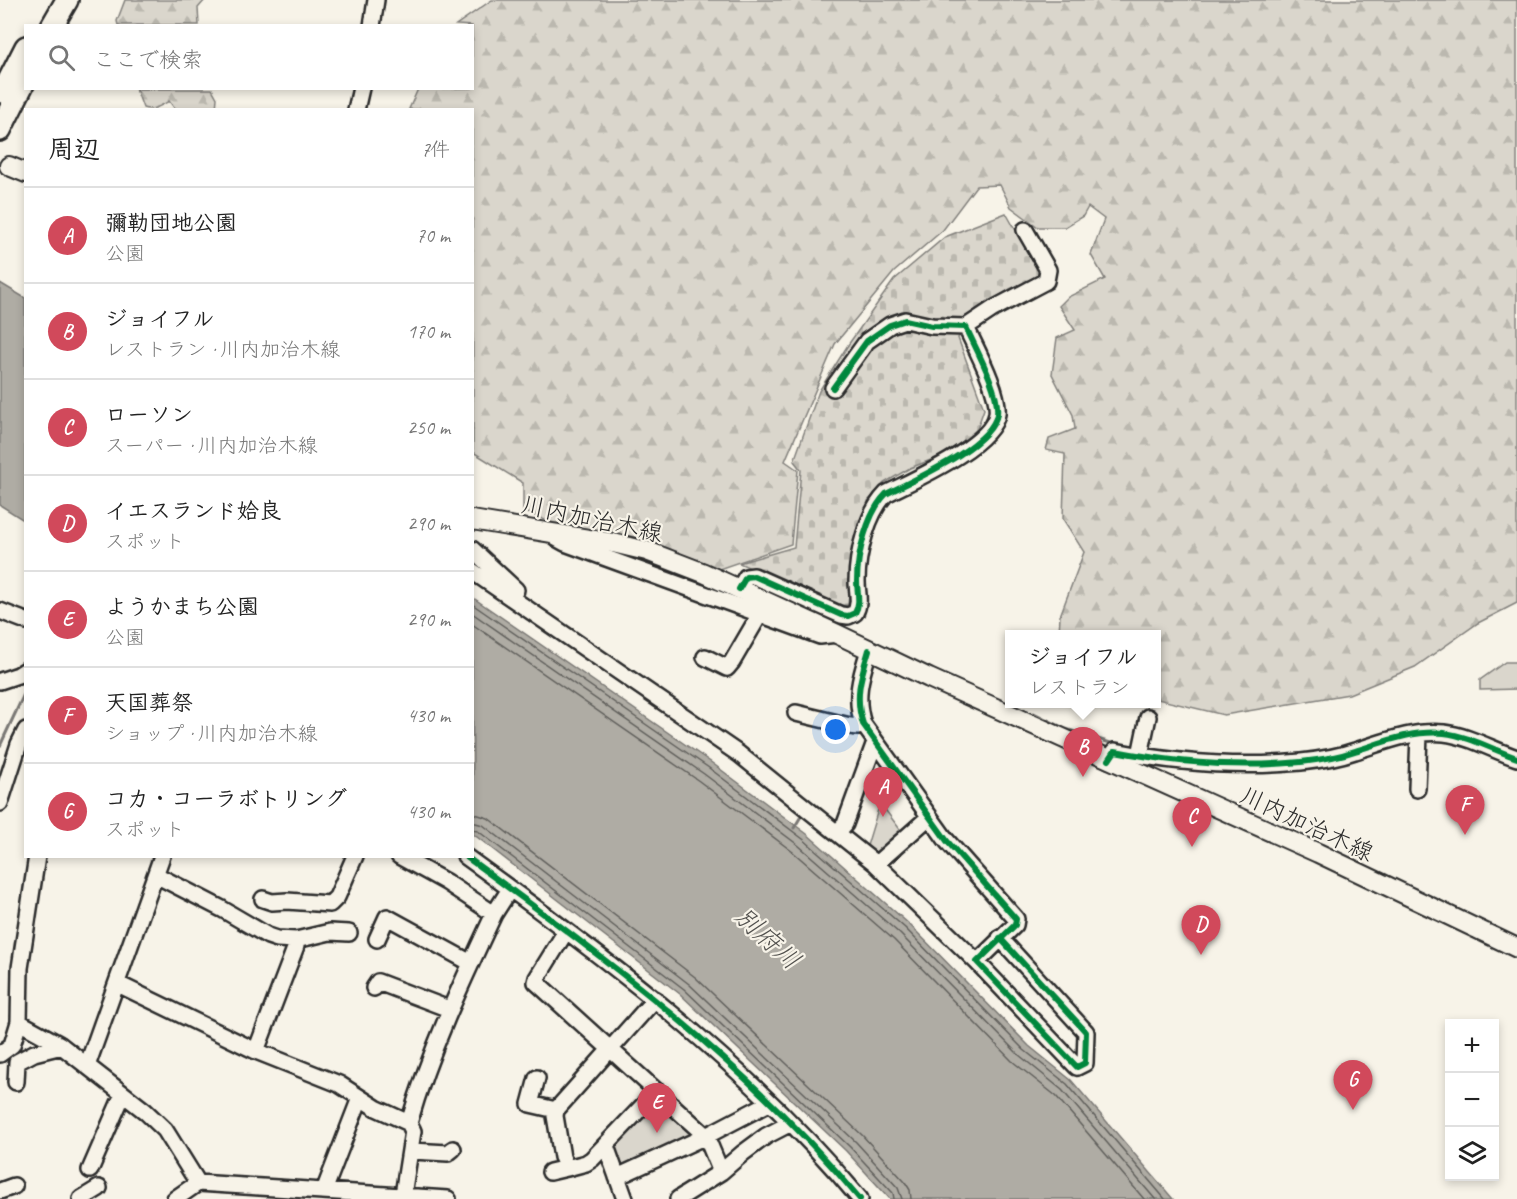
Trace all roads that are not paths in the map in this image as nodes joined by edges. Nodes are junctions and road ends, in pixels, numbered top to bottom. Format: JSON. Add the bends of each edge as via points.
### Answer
{"nodes":[{"id":1,"x":51,"y":0,"type":"edge"},
{"id":2,"x":67,"y":0,"type":"edge"},
{"id":3,"x":376,"y":0,"type":"edge"},
{"id":4,"x":37,"y":24,"type":"edge"},
{"id":5,"x":53,"y":24,"type":"edge"},
{"id":6,"x":372,"y":24,"type":"edge"},
{"id":7,"x":24,"y":51,"type":"edge"},
{"id":8,"x":24,"y":82,"type":"edge"},
{"id":9,"x":360,"y":90,"type":"edge"},
{"id":10,"x":0,"y":98,"type":"edge"},
{"id":11,"x":356,"y":108,"type":"edge"},
{"id":12,"x":0,"y":130,"type":"edge"},
{"id":13,"x":1025,"y":230,"type":"dead end"},
{"id":14,"x":966,"y":327,"type":"junction"},
{"id":15,"x":833,"y":388,"type":"dead end"},
{"id":16,"x":474,"y":520,"type":"edge"},
{"id":17,"x":554,"y":532,"type":"junction"},
{"id":18,"x":474,"y":551,"type":"edge"},
{"id":19,"x":474,"y":572,"type":"edge"},
{"id":20,"x":739,"y":589,"type":"junction"},
{"id":21,"x":0,"y":611,"type":"edge"},
{"id":22,"x":760,"y":614,"type":"junction"},
{"id":23,"x":24,"y":620,"type":"edge"},
{"id":24,"x":564,"y":627,"type":"dead end"},
{"id":25,"x":837,"y":634,"type":"junction"},
{"id":26,"x":869,"y":650,"type":"junction"},
{"id":27,"x":705,"y":657,"type":"dead end"},
{"id":28,"x":24,"y":671,"type":"edge"},
{"id":29,"x":0,"y":681,"type":"edge"},
{"id":30,"x":796,"y":713,"type":"dead end"},
{"id":31,"x":1148,"y":717,"type":"dead end"},
{"id":32,"x":850,"y":724,"type":"junction"},
{"id":33,"x":1419,"y":734,"type":"junction"},
{"id":34,"x":875,"y":742,"type":"junction"},
{"id":35,"x":22,"y":746,"type":"edge"},
{"id":36,"x":1141,"y":752,"type":"junction"},
{"id":37,"x":1517,"y":758,"type":"edge"},
{"id":38,"x":1108,"y":760,"type":"junction"},
{"id":39,"x":1417,"y":789,"type":"dead end"},
{"id":40,"x":0,"y":803,"type":"edge"},
{"id":41,"x":929,"y":818,"type":"junction"},
{"id":42,"x":837,"y":832,"type":"junction"},
{"id":43,"x":37,"y":858,"type":"edge"},
{"id":44,"x":161,"y":858,"type":"edge"},
{"id":45,"x":354,"y":858,"type":"edge"},
{"id":46,"x":403,"y":858,"type":"edge"},
{"id":47,"x":468,"y":858,"type":"edge"},
{"id":48,"x":876,"y":864,"type":"junction"},
{"id":49,"x":156,"y":875,"type":"junction"},
{"id":50,"x":510,"y":889,"type":"junction"},
{"id":51,"x":263,"y":899,"type":"dead end"},
{"id":52,"x":494,"y":914,"type":"junction"},
{"id":53,"x":566,"y":931,"type":"junction"},
{"id":54,"x":350,"y":933,"type":"dead end"},
{"id":55,"x":1000,"y":938,"type":"junction"},
{"id":56,"x":376,"y":939,"type":"dead end"},
{"id":57,"x":296,"y":940,"type":"junction"},
{"id":58,"x":1517,"y":948,"type":"edge"},
{"id":59,"x":977,"y":962,"type":"junction"},
{"id":60,"x":471,"y":963,"type":"junction"},
{"id":61,"x":118,"y":984,"type":"junction"},
{"id":62,"x":374,"y":988,"type":"dead end"},
{"id":63,"x":655,"y":999,"type":"junction"},
{"id":64,"x":449,"y":1009,"type":"junction"},
{"id":65,"x":19,"y":1022,"type":"junction"},
{"id":66,"x":62,"y":1046,"type":"junction"},
{"id":67,"x":611,"y":1048,"type":"junction"},
{"id":68,"x":256,"y":1051,"type":"junction"},
{"id":69,"x":0,"y":1054,"type":"edge"},
{"id":70,"x":87,"y":1066,"type":"junction"},
{"id":71,"x":537,"y":1078,"type":"dead end"},
{"id":72,"x":16,"y":1082,"type":"dead end"},
{"id":73,"x":657,"y":1091,"type":"junction"},
{"id":74,"x":123,"y":1094,"type":"junction"},
{"id":75,"x":360,"y":1098,"type":"junction"},
{"id":76,"x":769,"y":1103,"type":"junction"},
{"id":77,"x":556,"y":1110,"type":"junction"},
{"id":78,"x":409,"y":1123,"type":"junction"},
{"id":79,"x":791,"y":1123,"type":"junction"},
{"id":80,"x":706,"y":1136,"type":"junction"},
{"id":81,"x":606,"y":1146,"type":"junction"},
{"id":82,"x":453,"y":1149,"type":"dead end"},
{"id":83,"x":411,"y":1151,"type":"junction"},
{"id":84,"x":567,"y":1168,"type":"junction"},
{"id":85,"x":90,"y":1170,"type":"dead end"},
{"id":86,"x":550,"y":1172,"type":"dead end"},
{"id":87,"x":721,"y":1173,"type":"junction"},
{"id":88,"x":617,"y":1177,"type":"junction"},
{"id":89,"x":198,"y":1183,"type":"junction"},
{"id":90,"x":99,"y":1188,"type":"dead end"},
{"id":91,"x":324,"y":1191,"type":"junction"},
{"id":92,"x":341,"y":1195,"type":"edge"},
{"id":93,"x":404,"y":1195,"type":"junction"},
{"id":94,"x":81,"y":1199,"type":"edge"},
{"id":95,"x":175,"y":1199,"type":"edge"},
{"id":96,"x":448,"y":1199,"type":"edge"},
{"id":97,"x":625,"y":1199,"type":"edge"},
{"id":98,"x":678,"y":1199,"type":"edge"},
{"id":99,"x":860,"y":1199,"type":"edge"}],
"edges":[{"from":1,"to":4,"type":"highway"},
{"from":2,"to":5,"type":"highway"},
{"from":3,"to":6,"type":"street"},
{"from":7,"to":10,"type":"highway"},
{"from":8,"to":12,"type":"highway"},
{"from":9,"to":11,"type":"street"},
{"from":13,"to":14,"type":"street","via":[[1048,270],[1046,281]]},
{"from":14,"to":15,"type":"street","via":[[905,320],[890,325],[867,341]]},
{"from":14,"to":20,"type":"street","via":[[990,380],[997,415],[992,427],[955,459],[877,503],[858,563],[859,605],[855,613],[841,615],[754,576],[746,577]]},
{"from":16,"to":17,"type":"main road","name":"川内加治木線"},
{"from":17,"to":20,"type":"main road","name":"川内加治木線","via":[[647,551]]},
{"from":17,"to":22,"type":"street","via":[[556,539],[565,543]]},
{"from":18,"to":24,"type":"street","via":[[542,613]]},
{"from":19,"to":42,"type":"street","via":[[739,754]]},
{"from":20,"to":25,"type":"main road","name":"川内加治木線"},
{"from":21,"to":23,"type":"street"},
{"from":22,"to":25,"type":"street","via":[[820,636]]},
{"from":22,"to":27,"type":"street","via":[[726,668]]},
{"from":25,"to":26,"type":"main road","name":"川内加治木線"},
{"from":26,"to":32,"type":"street","via":[[859,681],[859,710]]},
{"from":26,"to":38,"type":"main road","name":"川内加治木線"},
{"from":28,"to":29,"type":"street"},
{"from":30,"to":32,"type":"street"},
{"from":31,"to":36,"type":"street"},
{"from":32,"to":34,"type":"street"},
{"from":33,"to":36,"type":"street","via":[[1329,758],[1290,763],[1211,763]]},
{"from":33,"to":37,"type":"street","via":[[1444,733]]},
{"from":33,"to":39,"type":"street"},
{"from":34,"to":41,"type":"street"},
{"from":34,"to":42,"type":"street","via":[[845,824]]},
{"from":35,"to":40,"type":"street"},
{"from":36,"to":38,"type":"street","via":[[1115,751]]},
{"from":38,"to":58,"type":"main road","name":"川内加治木線","via":[[1318,853]]},
{"from":41,"to":48,"type":"street"},
{"from":41,"to":55,"type":"street","via":[[1016,920]]},
{"from":42,"to":48,"type":"street"},
{"from":43,"to":65,"type":"street","via":[[20,968]]},
{"from":44,"to":49,"type":"street"},
{"from":45,"to":51,"type":"street","via":[[330,904]]},
{"from":46,"to":52,"type":"street"},
{"from":47,"to":50,"type":"street"},
{"from":48,"to":59,"type":"street"},
{"from":49,"to":57,"type":"street","via":[[268,936]]},
{"from":49,"to":61,"type":"street"},
{"from":50,"to":52,"type":"street"},
{"from":50,"to":53,"type":"street"},
{"from":52,"to":60,"type":"street"},
{"from":53,"to":63,"type":"street"},
{"from":53,"to":67,"type":"street","via":[[536,982]]},
{"from":54,"to":57,"type":"street","via":[[330,932]]},
{"from":55,"to":59,"type":"street"},
{"from":55,"to":59,"type":"street","via":[[1086,1032],[1085,1063],[1077,1067]]},
{"from":56,"to":60,"type":"street","via":[[387,917]]},
{"from":57,"to":68,"type":"street"},
{"from":60,"to":64,"type":"street"},
{"from":61,"to":68,"type":"street"},
{"from":61,"to":70,"type":"street"},
{"from":62,"to":64,"type":"street","via":[[378,982]]},
{"from":63,"to":67,"type":"street"},
{"from":63,"to":76,"type":"street"},
{"from":64,"to":78,"type":"street"},
{"from":65,"to":66,"type":"street"},
{"from":65,"to":69,"type":"street","via":[[12,1045]]},
{"from":66,"to":70,"type":"street"},
{"from":66,"to":72,"type":"street","via":[[17,1062]]},
{"from":67,"to":73,"type":"street"},
{"from":67,"to":77,"type":"street"},
{"from":68,"to":75,"type":"street","via":[[339,1084]]},
{"from":70,"to":74,"type":"street"},
{"from":71,"to":77,"type":"street","via":[[530,1104]]},
{"from":73,"to":80,"type":"street"},
{"from":73,"to":81,"type":"street"},
{"from":74,"to":85,"type":"street"},
{"from":74,"to":89,"type":"street","via":[[165,1130]]},
{"from":75,"to":78,"type":"street"},
{"from":75,"to":91,"type":"street"},
{"from":76,"to":79,"type":"street"},
{"from":76,"to":80,"type":"street"},
{"from":77,"to":84,"type":"street"},
{"from":78,"to":83,"type":"street","via":[[413,1131]]},
{"from":79,"to":87,"type":"street","via":[[742,1153]]},
{"from":79,"to":99,"type":"street"},
{"from":80,"to":87,"type":"street"},
{"from":80,"to":88,"type":"street"},
{"from":81,"to":84,"type":"street","via":[[586,1163]]},
{"from":81,"to":88,"type":"street"},
{"from":82,"to":83,"type":"street","via":[[448,1153]]},
{"from":83,"to":93,"type":"street"},
{"from":84,"to":86,"type":"street"},
{"from":87,"to":98,"type":"street"},
{"from":88,"to":97,"type":"street"},
{"from":89,"to":91,"type":"street"},
{"from":89,"to":95,"type":"street"},
{"from":90,"to":94,"type":"street"},
{"from":91,"to":92,"type":"street"},
{"from":92,"to":93,"type":"street"},
{"from":93,"to":96,"type":"street"}]}
